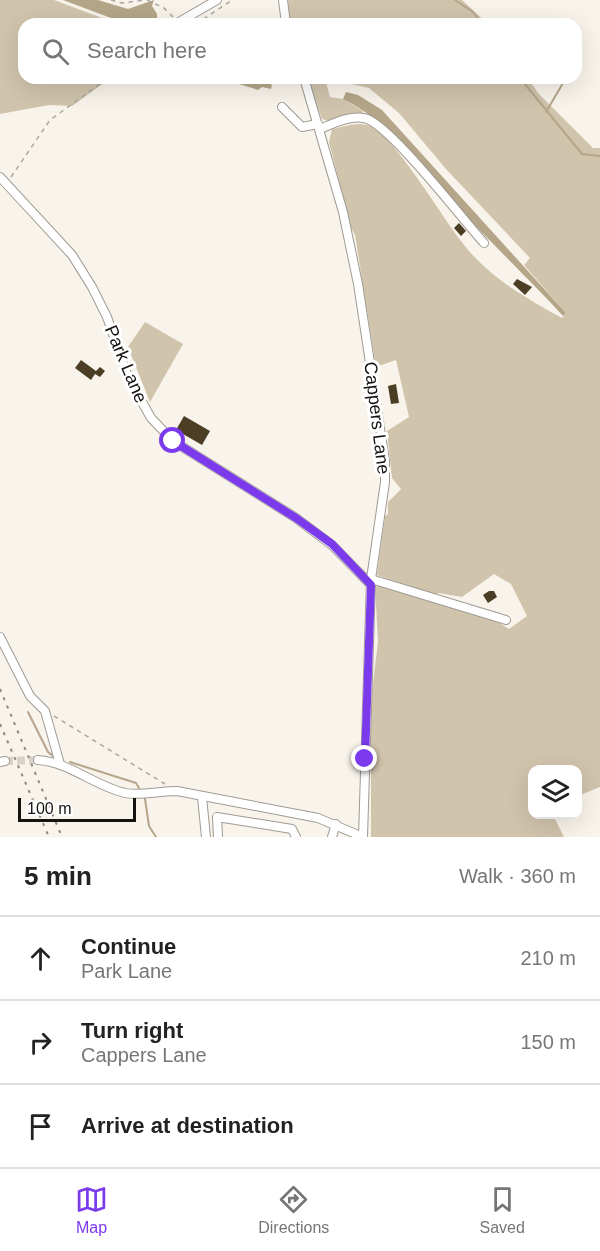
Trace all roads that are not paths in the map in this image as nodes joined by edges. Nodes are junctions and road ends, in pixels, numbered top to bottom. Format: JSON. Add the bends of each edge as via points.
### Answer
{"nodes":[{"id":1,"x":217,"y":0,"type":"edge"},
{"id":2,"x":283,"y":0,"type":"edge"},
{"id":3,"x":186,"y":18,"type":"edge"},
{"id":4,"x":285,"y":18,"type":"edge"},
{"id":5,"x":306,"y":84,"type":"edge"},
{"id":6,"x":282,"y":107,"type":"dead end"},
{"id":7,"x":319,"y":127,"type":"junction"},
{"id":8,"x":0,"y":177,"type":"edge"},
{"id":9,"x":484,"y":243,"type":"dead end"},
{"id":10,"x":371,"y":582,"type":"junction"},
{"id":11,"x":506,"y":620,"type":"dead end"},
{"id":12,"x":0,"y":637,"type":"edge"},
{"id":13,"x":38,"y":760,"type":"tunnel mouth"},
{"id":14,"x":60,"y":764,"type":"junction"},
{"id":15,"x":202,"y":797,"type":"junction"},
{"id":16,"x":336,"y":824,"type":"junction"},
{"id":17,"x":206,"y":837,"type":"edge"},
{"id":18,"x":218,"y":837,"type":"edge"},
{"id":19,"x":296,"y":837,"type":"edge"},
{"id":20,"x":332,"y":837,"type":"edge"},
{"id":21,"x":363,"y":837,"type":"edge"}],
"edges":[{"from":1,"to":3,"type":"street"},
{"from":2,"to":4,"type":"street"},
{"from":5,"to":7,"type":"street","name":"Cappers Lane"},
{"from":6,"to":7,"type":"street","via":[[302,127]]},
{"from":7,"to":9,"type":"street","via":[[365,118],[379,127]]},
{"from":7,"to":10,"type":"street","name":"Cappers Lane","via":[[354,264],[382,436],[385,482]]},
{"from":8,"to":10,"type":"street","name":"Park Lane","via":[[72,255],[107,317],[128,377],[151,418],[173,441],[332,544]]},
{"from":10,"to":11,"type":"street"},
{"from":10,"to":21,"type":"street","name":"Cappers Lane"},
{"from":12,"to":14,"type":"street","via":[[30,696],[45,711]]},
{"from":13,"to":14,"type":"street"},
{"from":14,"to":15,"type":"street","via":[[124,793],[177,791]]},
{"from":15,"to":16,"type":"street"},
{"from":15,"to":17,"type":"street"},
{"from":16,"to":20,"type":"street"},
{"from":16,"to":21,"type":"street"},
{"from":18,"to":19,"type":"street","via":[[217,817],[292,829]]}]}
